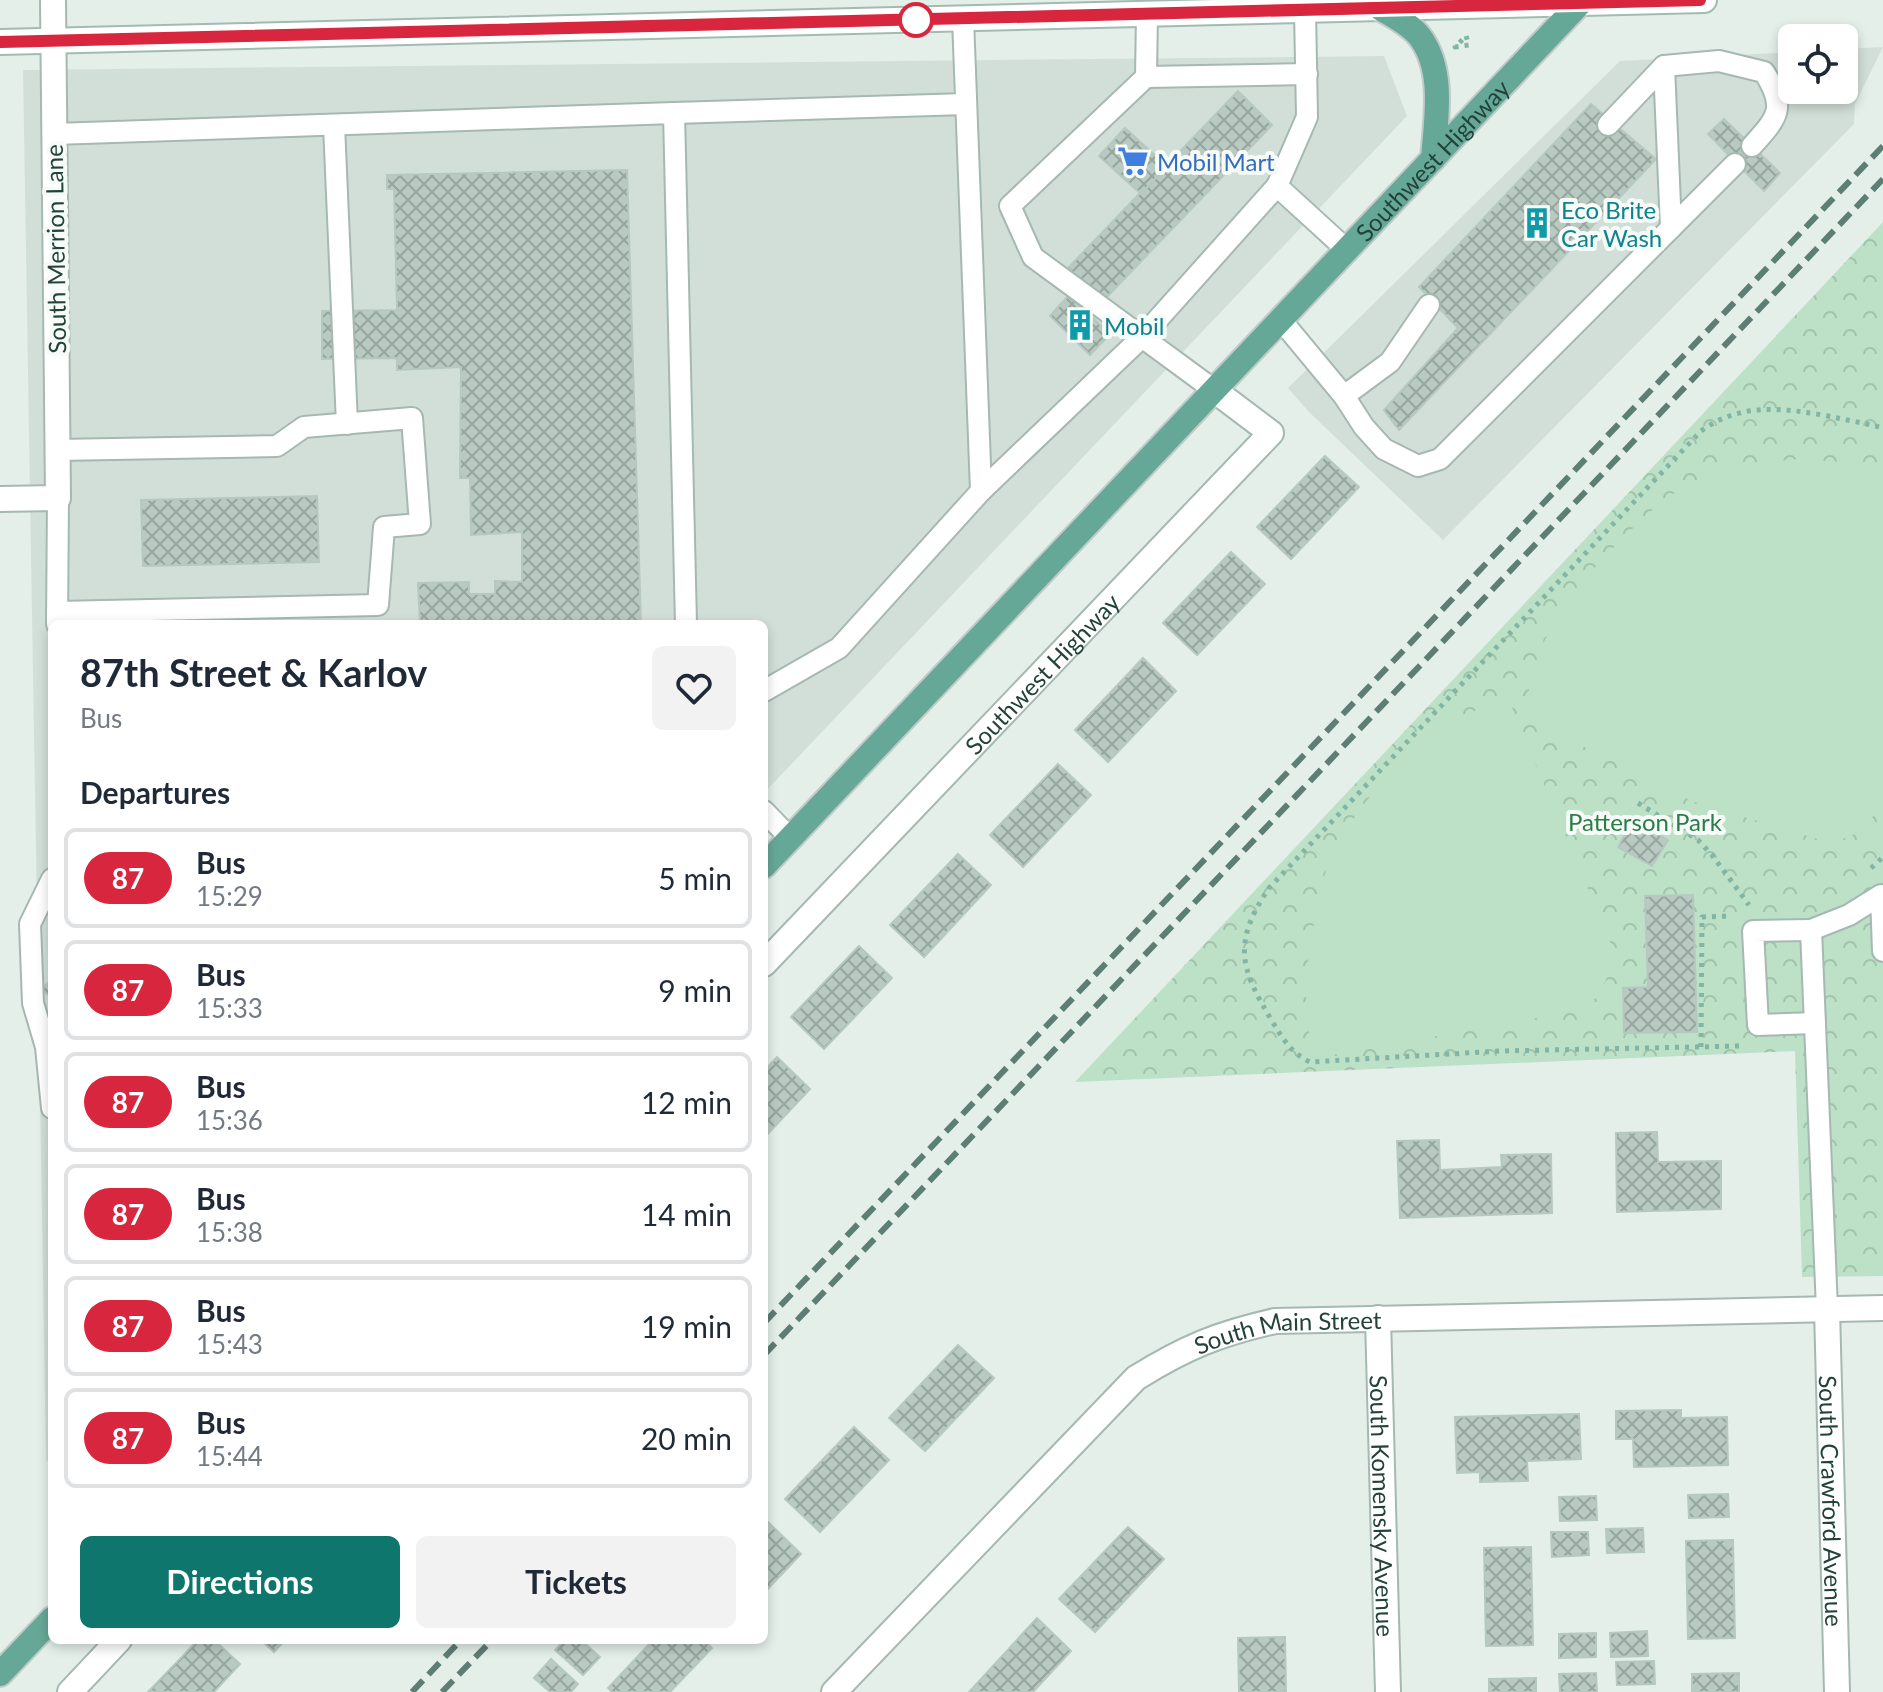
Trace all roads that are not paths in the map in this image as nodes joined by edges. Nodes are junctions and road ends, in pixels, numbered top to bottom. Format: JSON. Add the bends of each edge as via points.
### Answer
{"nodes":[{"id":1,"x":53,"y":0,"type":"edge"},
{"id":2,"x":1704,"y":0,"type":"edge"},
{"id":3,"x":1582,"y":1,"type":"edge"},
{"id":4,"x":1380,"y":8,"type":"junction"},
{"id":5,"x":1305,"y":10,"type":"junction"},
{"id":6,"x":972,"y":13,"type":"edge"},
{"id":7,"x":1147,"y":14,"type":"junction"},
{"id":8,"x":53,"y":41,"type":"junction"},
{"id":9,"x":0,"y":42,"type":"edge"},
{"id":10,"x":1664,"y":66,"type":"junction"},
{"id":11,"x":1307,"y":74,"type":"junction"},
{"id":12,"x":1146,"y":77,"type":"junction"},
{"id":13,"x":966,"y":104,"type":"junction"},
{"id":14,"x":674,"y":113,"type":"junction"},
{"id":15,"x":334,"y":125,"type":"junction"},
{"id":16,"x":1608,"y":125,"type":"dead end"},
{"id":17,"x":54,"y":134,"type":"junction"},
{"id":18,"x":1752,"y":146,"type":"dead end"},
{"id":19,"x":1433,"y":159,"type":"junction"},
{"id":20,"x":1735,"y":164,"type":"dead end"},
{"id":21,"x":1277,"y":186,"type":"junction"},
{"id":22,"x":1671,"y":228,"type":"junction"},
{"id":23,"x":1347,"y":250,"type":"junction"},
{"id":24,"x":1429,"y":305,"type":"dead end"},
{"id":25,"x":1281,"y":320,"type":"junction"},
{"id":26,"x":1142,"y":337,"type":"junction"},
{"id":27,"x":1214,"y":390,"type":"junction"},
{"id":28,"x":1344,"y":396,"type":"junction"},
{"id":29,"x":347,"y":424,"type":"junction"},
{"id":30,"x":57,"y":450,"type":"junction"},
{"id":31,"x":981,"y":491,"type":"junction"},
{"id":32,"x":58,"y":498,"type":"junction"},
{"id":33,"x":0,"y":499,"type":"edge"},
{"id":34,"x":57,"y":618,"type":"edge"},
{"id":35,"x":686,"y":620,"type":"edge"},
{"id":36,"x":768,"y":689,"type":"edge"},
{"id":37,"x":768,"y":815,"type":"edge"},
{"id":38,"x":790,"y":838,"type":"junction"},
{"id":39,"x":768,"y":862,"type":"edge"},
{"id":40,"x":48,"y":887,"type":"edge"},
{"id":41,"x":1811,"y":930,"type":"junction"},
{"id":42,"x":1883,"y":951,"type":"edge"},
{"id":43,"x":768,"y":960,"type":"edge"},
{"id":44,"x":1815,"y":1023,"type":"junction"},
{"id":45,"x":48,"y":1067,"type":"edge"},
{"id":46,"x":1883,"y":1308,"type":"edge"},
{"id":47,"x":1827,"y":1309,"type":"junction"},
{"id":48,"x":1378,"y":1318,"type":"junction"},
{"id":49,"x":48,"y":1623,"type":"edge"},
{"id":50,"x":115,"y":1644,"type":"edge"},
{"id":51,"x":0,"y":1674,"type":"edge"},
{"id":52,"x":70,"y":1692,"type":"edge"},
{"id":53,"x":834,"y":1692,"type":"edge"},
{"id":54,"x":1388,"y":1692,"type":"edge"},
{"id":55,"x":1837,"y":1692,"type":"edge"}],
"edges":[{"from":1,"to":8,"type":"street","name":"South Merrion Lane"},
{"from":2,"to":3,"type":"street"},
{"from":3,"to":4,"type":"street"},
{"from":3,"to":19,"type":"main road","name":"Southwest Highway"},
{"from":4,"to":5,"type":"street"},
{"from":4,"to":19,"type":"main road","via":[[1420,37],[1430,56],[1437,115]]},
{"from":5,"to":7,"type":"street"},
{"from":5,"to":11,"type":"lane"},
{"from":6,"to":7,"type":"street"},
{"from":6,"to":8,"type":"street"},
{"from":6,"to":13,"type":"lane"},
{"from":7,"to":12,"type":"lane"},
{"from":8,"to":9,"type":"street"},
{"from":8,"to":17,"type":"street","name":"South Merrion Lane"},
{"from":10,"to":16,"type":"lane"},
{"from":10,"to":18,"type":"lane","via":[[1719,61],[1764,72],[1778,93],[1775,120]]},
{"from":10,"to":22,"type":"lane"},
{"from":11,"to":12,"type":"lane"},
{"from":11,"to":21,"type":"lane","via":[[1307,117]]},
{"from":12,"to":26,"type":"lane","via":[[1010,206],[1033,257]]},
{"from":13,"to":14,"type":"lane"},
{"from":13,"to":31,"type":"lane"},
{"from":14,"to":15,"type":"lane"},
{"from":14,"to":35,"type":"lane"},
{"from":15,"to":17,"type":"lane"},
{"from":15,"to":29,"type":"lane"},
{"from":17,"to":30,"type":"street","name":"South Merrion Lane"},
{"from":19,"to":23,"type":"main road","name":"Southwest Highway"},
{"from":20,"to":22,"type":"lane"},
{"from":21,"to":23,"type":"lane"},
{"from":21,"to":26,"type":"lane"},
{"from":22,"to":28,"type":"lane","via":[[1440,459],[1418,466],[1384,449]]},
{"from":23,"to":25,"type":"main road","name":"Southwest Highway"},
{"from":24,"to":28,"type":"lane","via":[[1390,362]]},
{"from":25,"to":27,"type":"main road","name":"Southwest Highway"},
{"from":25,"to":28,"type":"lane"},
{"from":26,"to":27,"type":"lane"},
{"from":26,"to":31,"type":"lane"},
{"from":27,"to":38,"type":"main road","name":"Southwest Highway"},
{"from":27,"to":43,"type":"street","name":"Southwest Highway","via":[[1271,433]]},
{"from":29,"to":30,"type":"lane","via":[[304,427],[277,446]]},
{"from":29,"to":34,"type":"lane","via":[[412,418],[420,524],[384,527],[378,605]]},
{"from":30,"to":32,"type":"street","name":"South Merrion Lane"},
{"from":31,"to":36,"type":"lane","via":[[839,648]]},
{"from":32,"to":33,"type":"street"},
{"from":32,"to":34,"type":"lane"},
{"from":37,"to":38,"type":"lane"},
{"from":38,"to":39,"type":"main road","name":"Southwest Highway"},
{"from":40,"to":45,"type":"lane","via":[[30,924],[33,1003]]},
{"from":41,"to":42,"type":"lane","via":[[1881,895]]},
{"from":41,"to":44,"type":"lane"},
{"from":41,"to":44,"type":"lane","via":[[1753,931],[1758,1025]]},
{"from":44,"to":47,"type":"lane"},
{"from":46,"to":47,"type":"street","name":"South Main Street"},
{"from":47,"to":48,"type":"street","name":"South Main Street"},
{"from":47,"to":55,"type":"street","name":"South Crawford Avenue"},
{"from":48,"to":53,"type":"street","name":"South Main Street","via":[[1275,1321],[1224,1333],[1178,1352],[1136,1378]]},
{"from":48,"to":54,"type":"street","name":"South Komensky Avenue"},
{"from":49,"to":51,"type":"main road"},
{"from":50,"to":52,"type":"street"}]}
